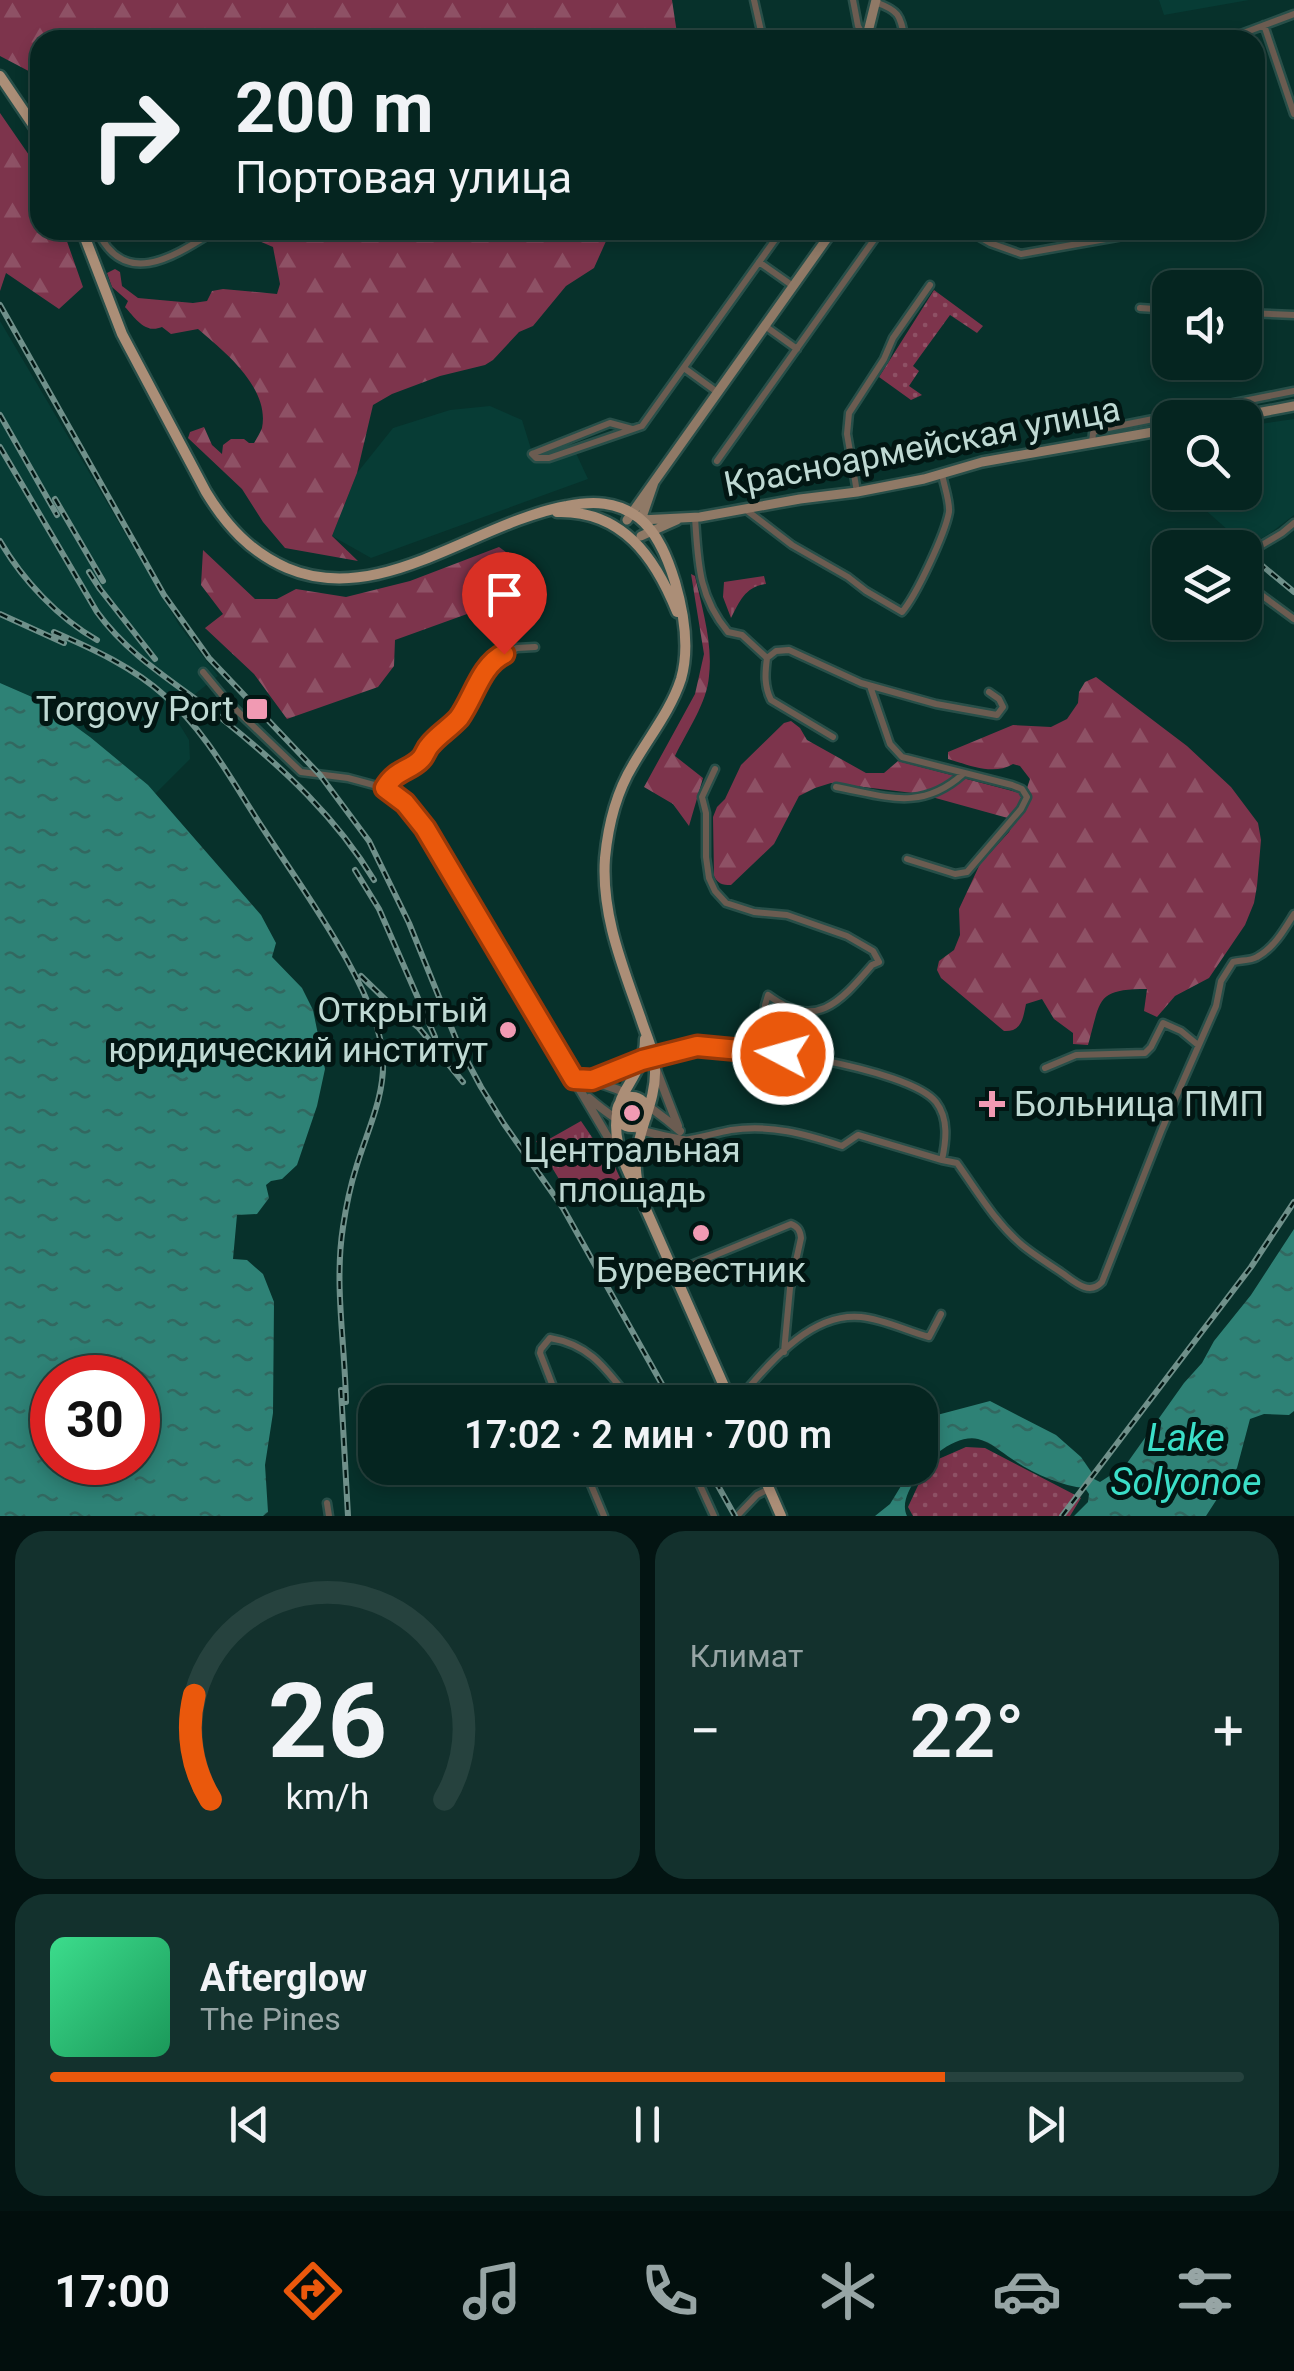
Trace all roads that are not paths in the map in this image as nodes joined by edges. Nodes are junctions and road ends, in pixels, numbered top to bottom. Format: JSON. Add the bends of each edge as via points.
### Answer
{"nodes":[{"id":1,"x":754,"y":0,"type":"edge"},
{"id":2,"x":853,"y":0,"type":"edge"},
{"id":3,"x":876,"y":1,"type":"edge"},
{"id":4,"x":1294,"y":14,"type":"edge"},
{"id":5,"x":1264,"y":25,"type":"junction"},
{"id":6,"x":761,"y":30,"type":"edge"},
{"id":7,"x":860,"y":30,"type":"edge"},
{"id":8,"x":869,"y":30,"type":"edge"},
{"id":9,"x":903,"y":30,"type":"edge"},
{"id":10,"x":1251,"y":30,"type":"edge"},
{"id":11,"x":0,"y":76,"type":"edge"},
{"id":12,"x":1294,"y":114,"type":"edge"},
{"id":13,"x":30,"y":120,"type":"edge"},
{"id":14,"x":86,"y":240,"type":"edge"},
{"id":15,"x":102,"y":240,"type":"edge"},
{"id":16,"x":199,"y":240,"type":"edge"},
{"id":17,"x":775,"y":240,"type":"edge"},
{"id":18,"x":827,"y":240,"type":"edge"},
{"id":19,"x":874,"y":240,"type":"edge"},
{"id":20,"x":985,"y":240,"type":"edge"},
{"id":21,"x":1100,"y":240,"type":"edge"},
{"id":22,"x":759,"y":262,"type":"junction"},
{"id":23,"x":930,"y":285,"type":"dead end"},
{"id":24,"x":793,"y":286,"type":"junction"},
{"id":25,"x":1140,"y":308,"type":"dead end"},
{"id":26,"x":1152,"y":309,"type":"edge"},
{"id":27,"x":1262,"y":314,"type":"edge"},
{"id":28,"x":1294,"y":315,"type":"edge"},
{"id":29,"x":764,"y":326,"type":"junction"},
{"id":30,"x":796,"y":349,"type":"junction"},
{"id":31,"x":684,"y":368,"type":"junction"},
{"id":32,"x":1294,"y":391,"type":"edge"},
{"id":33,"x":717,"y":392,"type":"junction"},
{"id":34,"x":1294,"y":406,"type":"edge"},
{"id":35,"x":1262,"y":412,"type":"edge"},
{"id":36,"x":632,"y":429,"type":"junction"},
{"id":37,"x":1152,"y":432,"type":"edge"},
{"id":38,"x":1092,"y":444,"type":"junction"},
{"id":39,"x":717,"y":461,"type":"dead end"},
{"id":40,"x":942,"y":474,"type":"junction"},
{"id":41,"x":856,"y":492,"type":"junction"},
{"id":42,"x":744,"y":509,"type":"junction"},
{"id":43,"x":529,"y":515,"type":"junction"},
{"id":44,"x":633,"y":518,"type":"junction"},
{"id":45,"x":690,"y":518,"type":"junction"},
{"id":46,"x":1294,"y":523,"type":"edge"},
{"id":47,"x":646,"y":534,"type":"junction"},
{"id":48,"x":628,"y":535,"type":"junction"},
{"id":49,"x":1262,"y":545,"type":"edge"},
{"id":50,"x":1262,"y":594,"type":"edge"},
{"id":51,"x":1294,"y":618,"type":"edge"},
{"id":52,"x":685,"y":642,"type":"junction"},
{"id":53,"x":535,"y":647,"type":"dead end"},
{"id":54,"x":768,"y":658,"type":"junction"},
{"id":55,"x":203,"y":672,"type":"dead end"},
{"id":56,"x":870,"y":686,"type":"junction"},
{"id":57,"x":988,"y":692,"type":"dead end"},
{"id":58,"x":832,"y":737,"type":"dead end"},
{"id":59,"x":716,"y":768,"type":"dead end"},
{"id":60,"x":964,"y":773,"type":"junction"},
{"id":61,"x":836,"y":787,"type":"dead end"},
{"id":62,"x":385,"y":788,"type":"junction"},
{"id":63,"x":908,"y":859,"type":"dead end"},
{"id":64,"x":1294,"y":914,"type":"edge"},
{"id":65,"x":1198,"y":1045,"type":"junction"},
{"id":66,"x":764,"y":1051,"type":"junction"},
{"id":67,"x":650,"y":1060,"type":"junction"},
{"id":68,"x":1045,"y":1068,"type":"dead end"},
{"id":69,"x":574,"y":1079,"type":"junction"},
{"id":70,"x":592,"y":1080,"type":"junction"},
{"id":71,"x":582,"y":1092,"type":"junction"},
{"id":72,"x":624,"y":1093,"type":"junction"},
{"id":73,"x":638,"y":1099,"type":"junction"},
{"id":74,"x":650,"y":1105,"type":"junction"},
{"id":75,"x":618,"y":1106,"type":"junction"},
{"id":76,"x":646,"y":1118,"type":"junction"},
{"id":77,"x":615,"y":1120,"type":"junction"},
{"id":78,"x":626,"y":1126,"type":"junction"},
{"id":79,"x":642,"y":1132,"type":"junction"},
{"id":80,"x":682,"y":1136,"type":"junction"},
{"id":81,"x":636,"y":1160,"type":"junction"},
{"id":82,"x":942,"y":1160,"type":"junction"},
{"id":83,"x":626,"y":1169,"type":"junction"},
{"id":84,"x":640,"y":1196,"type":"junction"},
{"id":85,"x":673,"y":1272,"type":"junction"},
{"id":86,"x":941,"y":1314,"type":"dead end"},
{"id":87,"x":784,"y":1352,"type":"junction"},
{"id":88,"x":553,"y":1385,"type":"edge"},
{"id":89,"x":618,"y":1385,"type":"edge"},
{"id":90,"x":726,"y":1385,"type":"edge"},
{"id":91,"x":751,"y":1385,"type":"edge"},
{"id":92,"x":591,"y":1485,"type":"edge"},
{"id":93,"x":701,"y":1485,"type":"edge"},
{"id":94,"x":767,"y":1485,"type":"edge"},
{"id":95,"x":769,"y":1489,"type":"junction"},
{"id":96,"x":327,"y":1503,"type":"dead end"},
{"id":97,"x":329,"y":1516,"type":"edge"},
{"id":98,"x":604,"y":1516,"type":"edge"},
{"id":99,"x":714,"y":1516,"type":"edge"},
{"id":100,"x":737,"y":1516,"type":"edge"},
{"id":101,"x":781,"y":1516,"type":"edge"}],
"edges":[{"from":1,"to":6,"type":"street"},
{"from":2,"to":7,"type":"street"},
{"from":3,"to":8,"type":"main road"},
{"from":3,"to":9,"type":"street","via":[[897,12]]},
{"from":4,"to":5,"type":"street"},
{"from":5,"to":10,"type":"street"},
{"from":5,"to":12,"type":"street"},
{"from":11,"to":13,"type":"main road"},
{"from":14,"to":43,"type":"main road","via":[[122,334],[206,492],[228,526],[267,558],[314,576],[372,576]]},
{"from":15,"to":16,"type":"street","via":[[116,258],[145,264]]},
{"from":17,"to":22,"type":"street"},
{"from":18,"to":24,"type":"main road"},
{"from":19,"to":30,"type":"street"},
{"from":20,"to":21,"type":"street","via":[[1021,254]]},
{"from":22,"to":24,"type":"street"},
{"from":22,"to":31,"type":"street"},
{"from":23,"to":41,"type":"street","via":[[849,414]]},
{"from":24,"to":29,"type":"main road"},
{"from":25,"to":26,"type":"street"},
{"from":27,"to":28,"type":"street"},
{"from":29,"to":30,"type":"street"},
{"from":29,"to":33,"type":"main road"},
{"from":30,"to":39,"type":"street"},
{"from":31,"to":33,"type":"street"},
{"from":31,"to":36,"type":"street","via":[[642,426]]},
{"from":32,"to":38,"type":"street","via":[[1098,430]]},
{"from":33,"to":44,"type":"main road"},
{"from":34,"to":35,"type":"main road"},
{"from":36,"to":36,"type":"street","via":[[549,458],[532,454],[610,423]]},
{"from":37,"to":38,"type":"main road","name":"Красноармейская улица"},
{"from":38,"to":40,"type":"main road","name":"Красноармейская улица"},
{"from":40,"to":41,"type":"main road","name":"Красноармейская улица"},
{"from":40,"to":42,"type":"street","via":[[950,509],[902,612]]},
{"from":41,"to":42,"type":"main road","name":"Красноармейская улица"},
{"from":42,"to":45,"type":"main road","name":"Красноармейская улица"},
{"from":43,"to":44,"type":"main road","via":[[592,502],[611,504]]},
{"from":43,"to":48,"type":"main road","via":[[582,513]]},
{"from":44,"to":45,"type":"main road","name":"Красноармейская улица"},
{"from":44,"to":47,"type":"main road"},
{"from":44,"to":48,"type":"main road","via":[[624,528]]},
{"from":45,"to":47,"type":"main road","name":"Красноармейская улица"},
{"from":45,"to":54,"type":"street","via":[[712,610],[728,632],[742,635]]},
{"from":46,"to":49,"type":"street"},
{"from":47,"to":48,"type":"main road"},
{"from":47,"to":52,"type":"main road","via":[[674,577]]},
{"from":48,"to":52,"type":"main road","via":[[665,585]]},
{"from":50,"to":51,"type":"street"},
{"from":52,"to":67,"type":"main road","via":[[681,679],[622,786],[606,852],[610,922]]},
{"from":53,"to":62,"type":"street","via":[[496,658],[458,719]]},
{"from":54,"to":56,"type":"street","via":[[788,650]]},
{"from":54,"to":58,"type":"street","via":[[772,700]]},
{"from":55,"to":62,"type":"street","via":[[301,772]]},
{"from":56,"to":57,"type":"street","via":[[997,715],[1002,706]]},
{"from":56,"to":60,"type":"street","via":[[890,744],[902,758]]},
{"from":59,"to":66,"type":"street","via":[[702,797],[715,892],[726,904],[838,932],[873,951],[879,962],[824,1010],[790,1009],[768,995]]},
{"from":60,"to":61,"type":"street","via":[[922,798]]},
{"from":60,"to":63,"type":"street","via":[[1022,789],[1022,810],[967,872]]},
{"from":62,"to":69,"type":"street","via":[[425,828]]},
{"from":64,"to":65,"type":"street","via":[[1254,960],[1233,962]]},
{"from":65,"to":68,"type":"street","via":[[1163,1023],[1144,1053],[1076,1056]]},
{"from":65,"to":82,"type":"street","via":[[1096,1288],[1089,1290],[1023,1246],[957,1162]]},
{"from":66,"to":67,"type":"street","via":[[697,1046]]},
{"from":66,"to":82,"type":"street","via":[[839,1064],[921,1089],[941,1111]]},
{"from":67,"to":70,"type":"street"},
{"from":67,"to":72,"type":"main road"},
{"from":67,"to":74,"type":"main road"},
{"from":67,"to":80,"type":"street"},
{"from":69,"to":70,"type":"street"},
{"from":69,"to":71,"type":"street"},
{"from":70,"to":72,"type":"street"},
{"from":71,"to":77,"type":"street"},
{"from":71,"to":83,"type":"street"},
{"from":72,"to":73,"type":"street"},
{"from":72,"to":75,"type":"main road"},
{"from":73,"to":74,"type":"street"},
{"from":73,"to":75,"type":"main road"},
{"from":73,"to":76,"type":"main road"},
{"from":74,"to":76,"type":"main road"},
{"from":74,"to":80,"type":"street"},
{"from":75,"to":77,"type":"main road"},
{"from":75,"to":78,"type":"main road"},
{"from":76,"to":78,"type":"main road"},
{"from":76,"to":79,"type":"main road"},
{"from":77,"to":78,"type":"street"},
{"from":77,"to":83,"type":"main road"},
{"from":78,"to":79,"type":"street"},
{"from":79,"to":80,"type":"street"},
{"from":79,"to":81,"type":"main road"},
{"from":80,"to":81,"type":"street"},
{"from":80,"to":82,"type":"street","via":[[778,1129],[842,1146],[858,1135]]},
{"from":81,"to":84,"type":"main road"},
{"from":83,"to":84,"type":"main road"},
{"from":84,"to":85,"type":"main road"},
{"from":85,"to":87,"type":"street","via":[[796,1226],[801,1238]]},
{"from":85,"to":90,"type":"main road"},
{"from":86,"to":87,"type":"street","via":[[929,1337],[844,1318],[814,1327]]},
{"from":87,"to":91,"type":"street"},
{"from":88,"to":89,"type":"street","via":[[540,1349],[550,1338],[572,1342]]},
{"from":92,"to":98,"type":"street"},
{"from":93,"to":99,"type":"street"},
{"from":94,"to":95,"type":"main road"},
{"from":95,"to":100,"type":"street"},
{"from":95,"to":101,"type":"main road"},
{"from":96,"to":97,"type":"street"}]}
